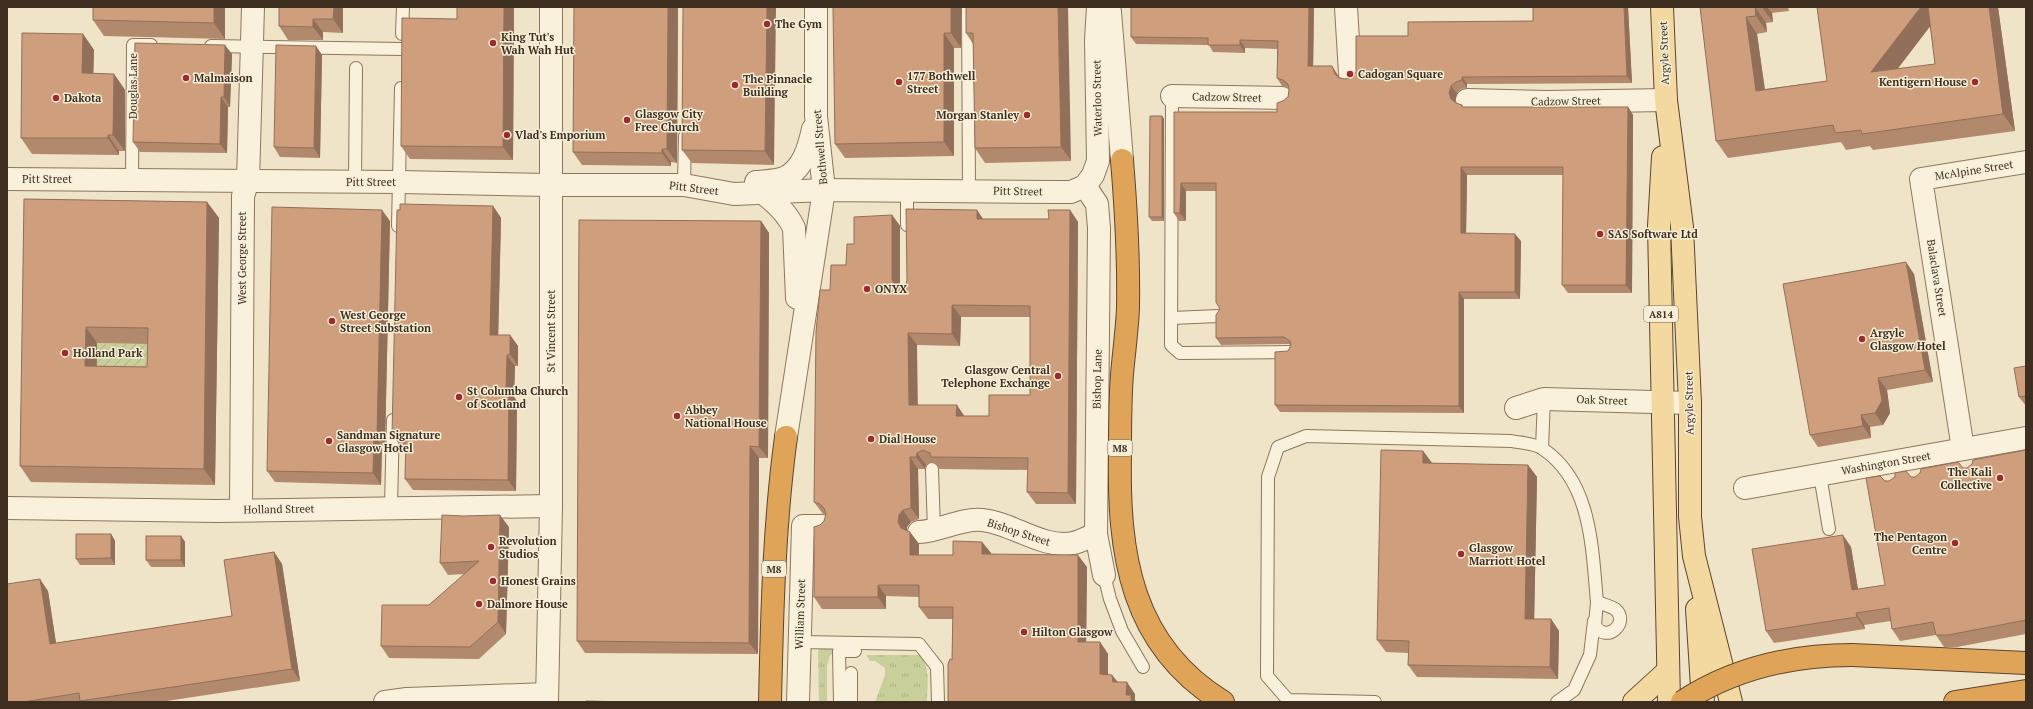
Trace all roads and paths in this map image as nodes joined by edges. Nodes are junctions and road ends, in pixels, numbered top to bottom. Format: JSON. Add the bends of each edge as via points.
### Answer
{"nodes":[{"id":1,"x":253,"y":7,"type":"edge"},
{"id":2,"x":403,"y":7,"type":"edge"},
{"id":3,"x":551,"y":7,"type":"edge"},
{"id":4,"x":816,"y":7,"type":"edge"},
{"id":5,"x":968,"y":7,"type":"edge"},
{"id":6,"x":1098,"y":7,"type":"edge"},
{"id":7,"x":1109,"y":7,"type":"edge"},
{"id":8,"x":1346,"y":7,"type":"edge"},
{"id":9,"x":1662,"y":7,"type":"edge"},
{"id":10,"x":165,"y":45,"type":"edge"},
{"id":11,"x":197,"y":46,"type":"edge"},
{"id":12,"x":253,"y":47,"type":"junction"},
{"id":13,"x":402,"y":48,"type":"junction"},
{"id":14,"x":402,"y":64,"type":"edge"},
{"id":15,"x":356,"y":68,"type":"dead end"},
{"id":16,"x":1350,"y":74,"type":"dead end"},
{"id":17,"x":401,"y":80,"type":"edge"},
{"id":18,"x":1172,"y":96,"type":"joint"},
{"id":19,"x":1282,"y":98,"type":"dead end"},
{"id":20,"x":1467,"y":100,"type":"dead end"},
{"id":21,"x":1666,"y":100,"type":"junction"},
{"id":22,"x":816,"y":116,"type":"junction"},
{"id":23,"x":685,"y":126,"type":"edge"},
{"id":24,"x":1122,"y":160,"type":"joint"},
{"id":25,"x":2026,"y":162,"type":"edge"},
{"id":26,"x":7,"y":179,"type":"edge"},
{"id":27,"x":1921,"y":179,"type":"joint"},
{"id":28,"x":132,"y":180,"type":"junction"},
{"id":29,"x":248,"y":181,"type":"junction"},
{"id":30,"x":355,"y":181,"type":"junction"},
{"id":31,"x":400,"y":182,"type":"junction"},
{"id":32,"x":684,"y":184,"type":"junction"},
{"id":33,"x":550,"y":186,"type":"junction"},
{"id":34,"x":1085,"y":186,"type":"junction"},
{"id":35,"x":824,"y":190,"type":"junction"},
{"id":36,"x":907,"y":190,"type":"junction"},
{"id":37,"x":969,"y":191,"type":"junction"},
{"id":38,"x":763,"y":193,"type":"junction"},
{"id":39,"x":734,"y":194,"type":"junction"},
{"id":40,"x":398,"y":236,"type":"edge"},
{"id":41,"x":907,"y":236,"type":"edge"},
{"id":42,"x":1218,"y":316,"type":"edge"},
{"id":43,"x":1172,"y":318,"type":"junction"},
{"id":44,"x":1289,"y":352,"type":"edge"},
{"id":45,"x":798,"y":357,"type":"junction"},
{"id":46,"x":1544,"y":399,"type":"junction"},
{"id":47,"x":1662,"y":402,"type":"junction"},
{"id":48,"x":1690,"y":402,"type":"junction"},
{"id":49,"x":1516,"y":408,"type":"dead end"},
{"id":50,"x":394,"y":412,"type":"edge"},
{"id":51,"x":786,"y":437,"type":"joint"},
{"id":52,"x":2026,"y":438,"type":"edge"},
{"id":53,"x":1542,"y":448,"type":"junction"},
{"id":54,"x":1968,"y":452,"type":"junction"},
{"id":55,"x":932,"y":469,"type":"edge"},
{"id":56,"x":1820,"y":475,"type":"junction"},
{"id":57,"x":1746,"y":488,"type":"dead end"},
{"id":58,"x":551,"y":506,"type":"junction"},
{"id":59,"x":391,"y":507,"type":"junction"},
{"id":60,"x":7,"y":508,"type":"edge"},
{"id":61,"x":241,"y":510,"type":"junction"},
{"id":62,"x":813,"y":526,"type":"edge"},
{"id":63,"x":1829,"y":529,"type":"dead end"},
{"id":64,"x":926,"y":532,"type":"joint"},
{"id":65,"x":1096,"y":534,"type":"junction"},
{"id":66,"x":1694,"y":556,"type":"junction"},
{"id":67,"x":1104,"y":575,"type":"joint"},
{"id":68,"x":1597,"y":602,"type":"junction"},
{"id":69,"x":1594,"y":621,"type":"junction"},
{"id":70,"x":799,"y":642,"type":"junction"},
{"id":71,"x":924,"y":651,"type":"junction"},
{"id":72,"x":2026,"y":663,"type":"edge"},
{"id":73,"x":1143,"y":667,"type":"dead end"},
{"id":74,"x":1668,"y":671,"type":"junction"},
{"id":75,"x":851,"y":673,"type":"dead end"},
{"id":76,"x":2026,"y":687,"type":"edge"},
{"id":77,"x":2026,"y":692,"type":"edge"},
{"id":78,"x":547,"y":698,"type":"edge"},
{"id":79,"x":385,"y":702,"type":"edge"},
{"id":80,"x":770,"y":702,"type":"edge"},
{"id":81,"x":798,"y":702,"type":"edge"},
{"id":82,"x":840,"y":702,"type":"edge"},
{"id":83,"x":850,"y":702,"type":"edge"},
{"id":84,"x":938,"y":702,"type":"edge"},
{"id":85,"x":1223,"y":702,"type":"edge"},
{"id":86,"x":1375,"y":702,"type":"edge"},
{"id":87,"x":1557,"y":702,"type":"edge"},
{"id":88,"x":1634,"y":702,"type":"edge"},
{"id":89,"x":1669,"y":702,"type":"edge"},
{"id":90,"x":1682,"y":702,"type":"edge"},
{"id":91,"x":1703,"y":702,"type":"edge"},
{"id":92,"x":1731,"y":702,"type":"edge"},
{"id":93,"x":1942,"y":702,"type":"edge"},
{"id":94,"x":1955,"y":702,"type":"edge"}],
"edges":[{"from":1,"to":12,"type":"street","name":"West George Street"},
{"from":2,"to":13,"type":"lane"},
{"from":3,"to":33,"type":"street","name":"St Vincent Street"},
{"from":4,"to":22,"type":"street","name":"Bothwell Street"},
{"from":5,"to":37,"type":"lane"},
{"from":6,"to":34,"type":"street","name":"Waterloo Street","via":[[1098,161],[1093,175]]},
{"from":7,"to":24,"type":"street","name":"Waterloo Street"},
{"from":8,"to":16,"type":"street"},
{"from":9,"to":21,"type":"main road","name":"Argyle Street","number":"A814"},
{"from":10,"to":28,"type":"lane","name":"Douglas Lane","via":[[133,45]]},
{"from":11,"to":12,"type":"lane"},
{"from":12,"to":13,"type":"lane"},
{"from":12,"to":29,"type":"street","name":"West George Street"},
{"from":13,"to":14,"type":"lane"},
{"from":15,"to":30,"type":"lane"},
{"from":17,"to":31,"type":"lane"},
{"from":18,"to":19,"type":"street","name":"Cadzow Street"},
{"from":18,"to":43,"type":"lane"},
{"from":20,"to":21,"type":"street","name":"Cadzow Street"},
{"from":21,"to":47,"type":"main road","name":"Argyle Street","number":"A814","via":[[1659,226]]},
{"from":21,"to":48,"type":"main road","name":"Argyle Street","number":"A814","via":[[1682,228]]},
{"from":22,"to":35,"type":"street","name":"Bothwell Street"},
{"from":22,"to":39,"type":"street","name":"Pitt Street","via":[[810,144],[798,166],[784,178],[749,184]]},
{"from":23,"to":32,"type":"lane"},
{"from":24,"to":85,"type":"highway","number":"M8","via":[[1128,230],[1128,307],[1121,394],[1119,477],[1124,552],[1131,582],[1150,626],[1162,646],[1194,681]]},
{"from":25,"to":27,"type":"street","name":"McAlpine Street"},
{"from":26,"to":28,"type":"street","name":"Pitt Street"},
{"from":27,"to":54,"type":"street","name":"Balaclava Street"},
{"from":28,"to":29,"type":"street","name":"Pitt Street"},
{"from":29,"to":30,"type":"street","name":"Pitt Street"},
{"from":29,"to":61,"type":"street","name":"West George Street","via":[[243,196]]},
{"from":30,"to":31,"type":"street","name":"Pitt Street"},
{"from":31,"to":33,"type":"street","name":"Pitt Street"},
{"from":31,"to":40,"type":"lane"},
{"from":32,"to":33,"type":"street","name":"Pitt Street"},
{"from":32,"to":39,"type":"street","name":"Pitt Street"},
{"from":33,"to":58,"type":"street","name":"St Vincent Street"},
{"from":34,"to":37,"type":"street","name":"Pitt Street","via":[[1071,192]]},
{"from":34,"to":65,"type":"street","name":"Bishop Lane","via":[[1097,204],[1099,228]]},
{"from":35,"to":36,"type":"street","name":"Pitt Street"},
{"from":35,"to":38,"type":"street","name":"Pitt Street"},
{"from":35,"to":45,"type":"street","name":"Bothwell Street"},
{"from":36,"to":37,"type":"street","name":"Pitt Street"},
{"from":36,"to":41,"type":"lane"},
{"from":38,"to":39,"type":"street","name":"Pitt Street"},
{"from":38,"to":45,"type":"street","name":"Bothwell Street","via":[[782,210],[794,228]]},
{"from":42,"to":43,"type":"lane"},
{"from":43,"to":44,"type":"lane","via":[[1171,345],[1180,353]]},
{"from":45,"to":51,"type":"street","name":"Bothwell Street"},
{"from":46,"to":47,"type":"street","name":"Oak Street"},
{"from":46,"to":49,"type":"street","name":"Oak Street"},
{"from":46,"to":53,"type":"lane"},
{"from":47,"to":48,"type":"street","name":"Oak Street"},
{"from":47,"to":74,"type":"main road","name":"Argyle Street","number":"A814"},
{"from":48,"to":66,"type":"main road","name":"Argyle Street","number":"A814","via":[[1690,517]]},
{"from":50,"to":59,"type":"lane"},
{"from":51,"to":80,"type":"highway","number":"M8","via":[[778,493],[774,558]]},
{"from":52,"to":54,"type":"street","name":"Washington Street"},
{"from":53,"to":68,"type":"lane","via":[[1569,473],[1584,508],[1591,543]]},
{"from":53,"to":86,"type":"lane","via":[[1510,441],[1306,436],[1278,447],[1268,477],[1267,676],[1288,700]]},
{"from":54,"to":56,"type":"street","name":"Washington Street","via":[[1893,468]]},
{"from":55,"to":64,"type":"lane"},
{"from":56,"to":57,"type":"street","name":"Washington Street"},
{"from":56,"to":63,"type":"lane"},
{"from":58,"to":59,"type":"street","name":"Holland Street"},
{"from":58,"to":78,"type":"street","name":"St Vincent Street"},
{"from":59,"to":61,"type":"street","name":"Holland Street"},
{"from":60,"to":61,"type":"street","name":"Holland Street"},
{"from":62,"to":70,"type":"street","name":"William Street"},
{"from":64,"to":65,"type":"street","name":"Bishop Street","via":[[981,520],[1003,524],[1042,541],[1056,544],[1073,543]]},
{"from":65,"to":67,"type":"street","name":"Bishop Lane"},
{"from":66,"to":91,"type":"main road"},
{"from":66,"to":92,"type":"main road","name":"Argyle Street","number":"A814"},
{"from":67,"to":73,"type":"lane","via":[[1122,631]]},
{"from":68,"to":69,"type":"lane"},
{"from":68,"to":69,"type":"lane","via":[[1615,610],[1620,621],[1617,629],[1609,633],[1597,629]]},
{"from":69,"to":87,"type":"lane","via":[[1590,655],[1574,690]]},
{"from":70,"to":71,"type":"lane","via":[[919,644]]},
{"from":70,"to":81,"type":"street","name":"William Street"},
{"from":71,"to":82,"type":"lane","via":[[840,651]]},
{"from":71,"to":84,"type":"lane","via":[[937,667]]},
{"from":72,"to":90,"type":"highway","bridge":true,"via":[[1852,655],[1805,657],[1772,662],[1732,675]]},
{"from":74,"to":88,"type":"main road"},
{"from":74,"to":89,"type":"main road","name":"Argyle Street","number":"A814"},
{"from":75,"to":83,"type":"lane"},
{"from":76,"to":93,"type":"main road"},
{"from":77,"to":94,"type":"highway"},
{"from":78,"to":79,"type":"street","via":[[407,699]]}]}
